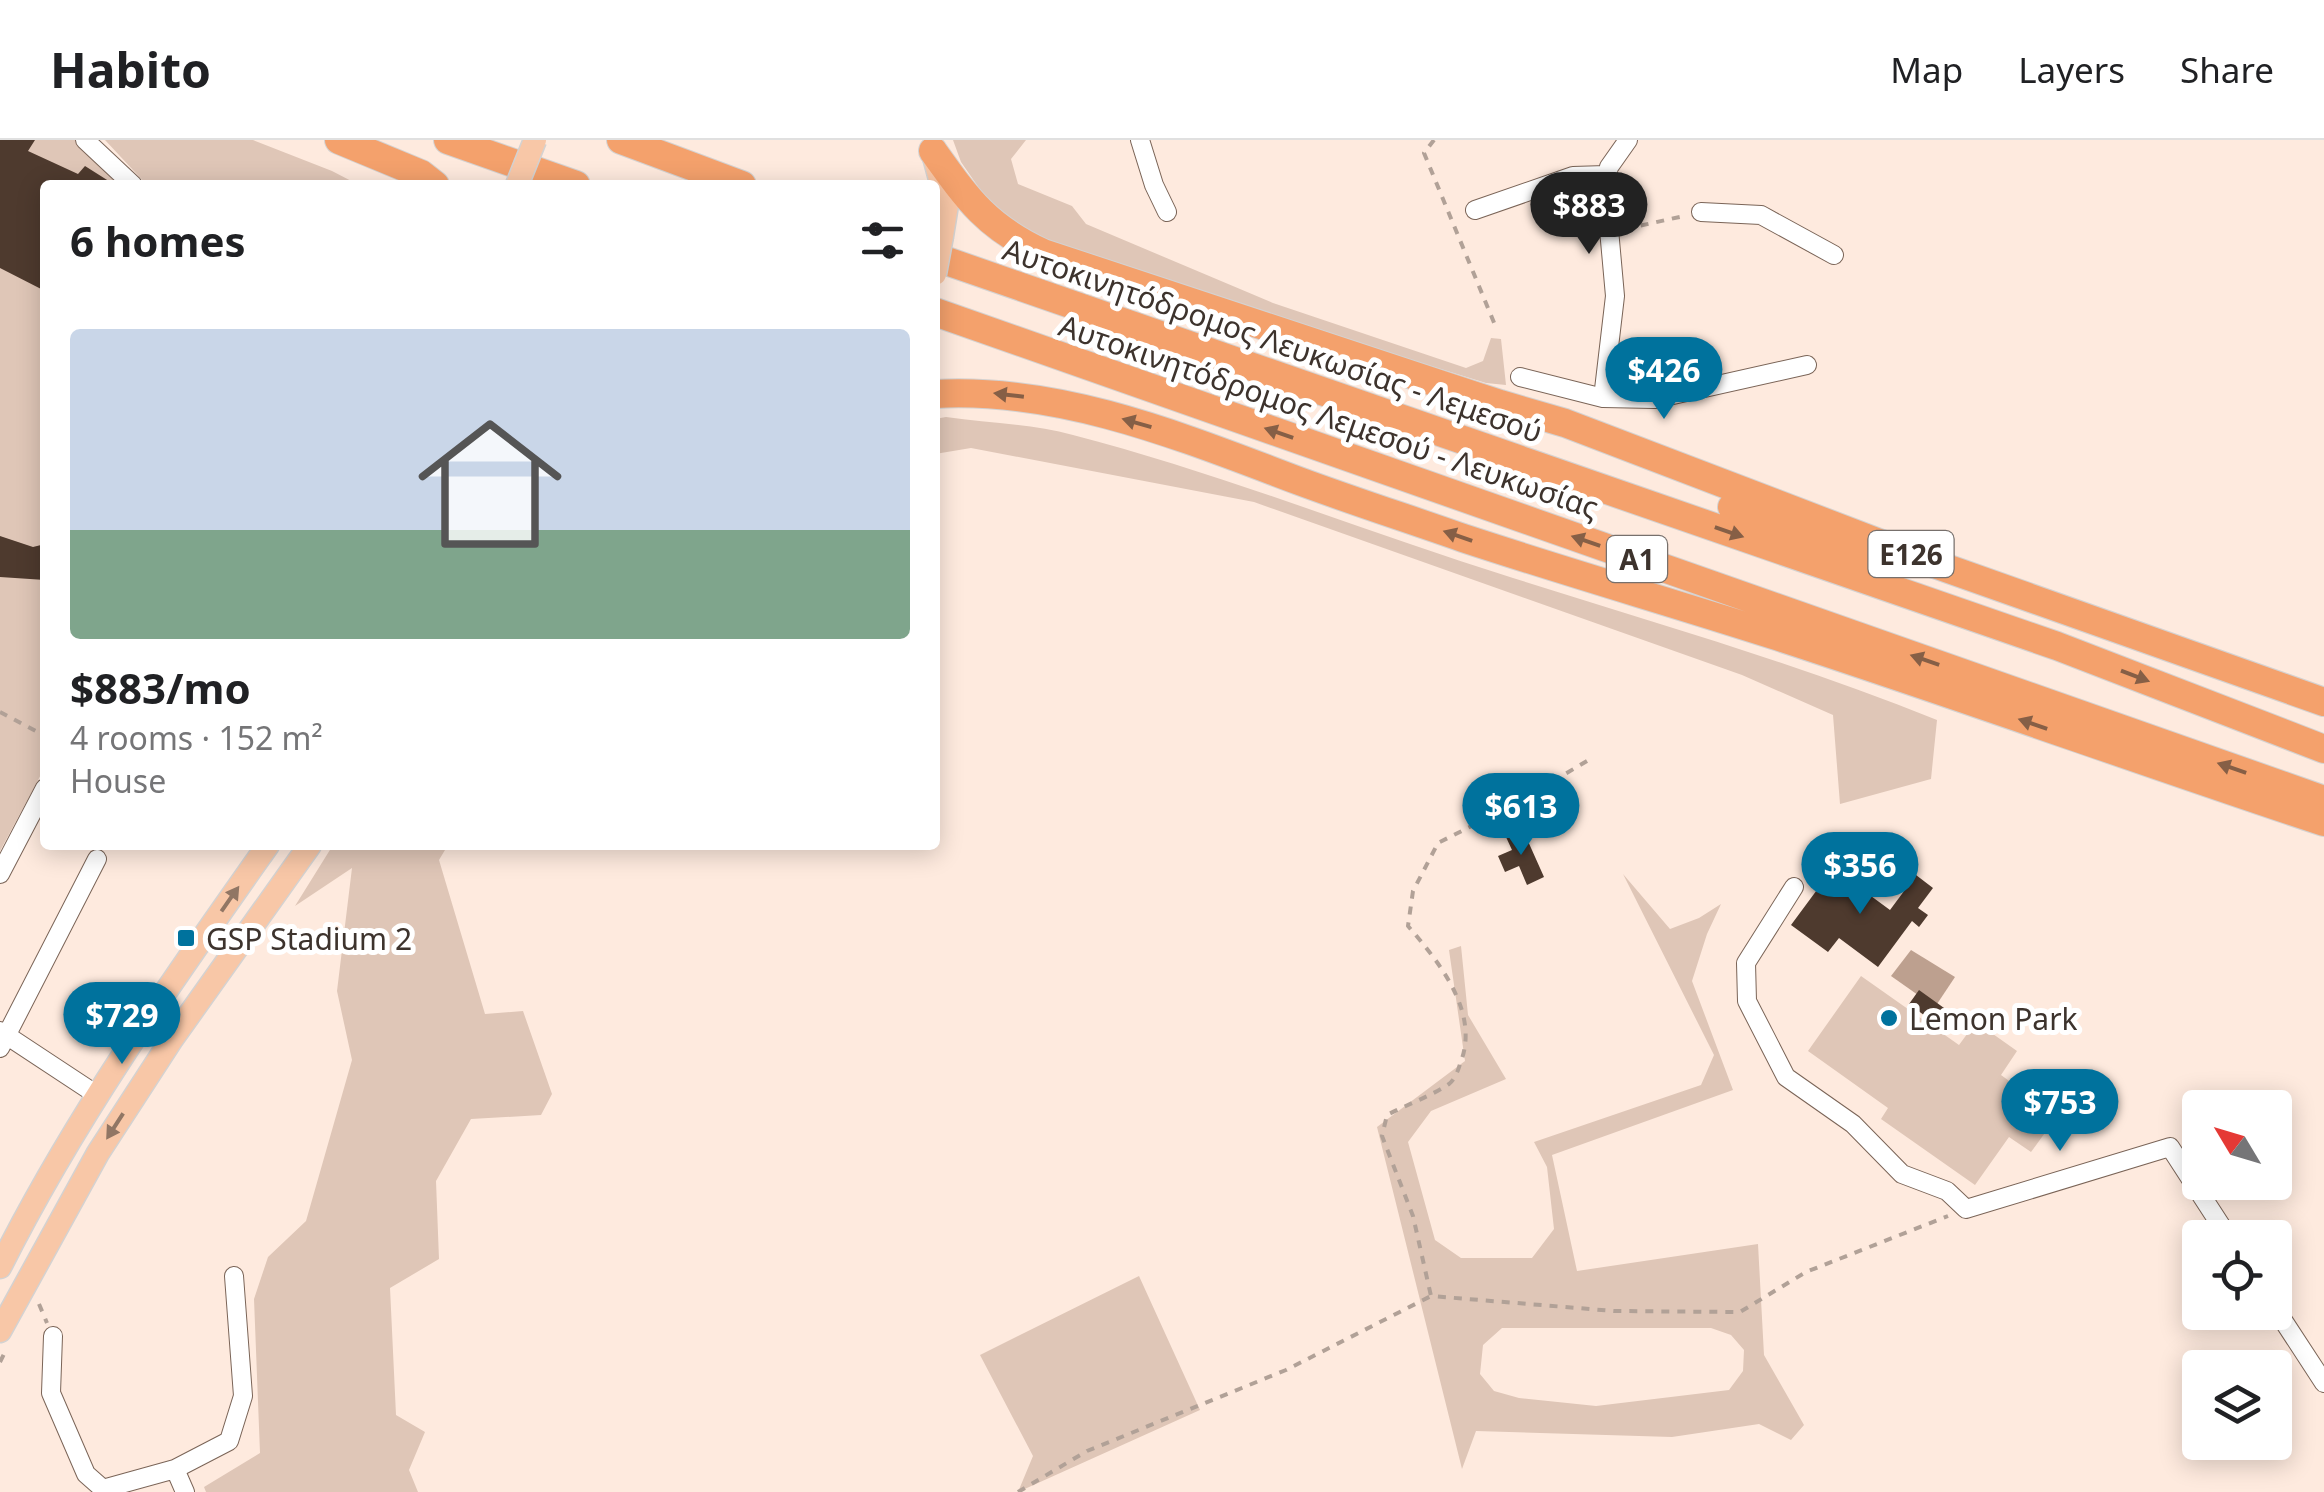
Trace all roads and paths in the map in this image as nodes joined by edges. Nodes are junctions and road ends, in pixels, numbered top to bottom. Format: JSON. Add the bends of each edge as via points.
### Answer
{"nodes":[{"id":1,"x":85,"y":140,"type":"edge"},
{"id":2,"x":340,"y":140,"type":"edge"},
{"id":3,"x":448,"y":140,"type":"edge"},
{"id":4,"x":535,"y":140,"type":"edge"},
{"id":5,"x":621,"y":140,"type":"edge"},
{"id":6,"x":1140,"y":140,"type":"edge"},
{"id":7,"x":1434,"y":140,"type":"edge"},
{"id":8,"x":1628,"y":140,"type":"edge"},
{"id":9,"x":930,"y":146,"type":"edge"},
{"id":10,"x":1606,"y":176,"type":"junction"},
{"id":11,"x":128,"y":180,"type":"edge"},
{"id":12,"x":429,"y":180,"type":"edge"},
{"id":13,"x":519,"y":180,"type":"edge"},
{"id":14,"x":562,"y":180,"type":"edge"},
{"id":15,"x":729,"y":180,"type":"edge"},
{"id":16,"x":940,"y":180,"type":"edge"},
{"id":17,"x":940,"y":181,"type":"edge"},
{"id":18,"x":1475,"y":210,"type":"dead end"},
{"id":19,"x":1168,"y":212,"type":"dead end"},
{"id":20,"x":1700,"y":212,"type":"joint"},
{"id":21,"x":1610,"y":232,"type":"junction"},
{"id":22,"x":940,"y":242,"type":"edge"},
{"id":23,"x":940,"y":247,"type":"edge"},
{"id":24,"x":1834,"y":255,"type":"dead end"},
{"id":25,"x":940,"y":314,"type":"edge"},
{"id":26,"x":1495,"y":325,"type":"dead end"},
{"id":27,"x":1807,"y":364,"type":"dead end"},
{"id":28,"x":1520,"y":377,"type":"dead end"},
{"id":29,"x":940,"y":394,"type":"edge"},
{"id":30,"x":1603,"y":398,"type":"junction"},
{"id":31,"x":1500,"y":404,"type":"junction"},
{"id":32,"x":1948,"y":589,"type":"junction"},
{"id":33,"x":2057,"y":646,"type":"junction"},
{"id":34,"x":2324,"y":702,"type":"edge"},
{"id":35,"x":0,"y":712,"type":"edge"},
{"id":36,"x":2324,"y":716,"type":"edge"},
{"id":37,"x":40,"y":733,"type":"edge"},
{"id":38,"x":2324,"y":749,"type":"edge"},
{"id":39,"x":1587,"y":761,"type":"dead end"},
{"id":40,"x":40,"y":798,"type":"edge"},
{"id":41,"x":2324,"y":800,"type":"edge"},
{"id":42,"x":2324,"y":822,"type":"edge"},
{"id":43,"x":264,"y":850,"type":"edge"},
{"id":44,"x":306,"y":850,"type":"edge"},
{"id":45,"x":98,"y":859,"type":"dead end"},
{"id":46,"x":0,"y":874,"type":"edge"},
{"id":47,"x":1794,"y":887,"type":"dead end"},
{"id":48,"x":2,"y":1038,"type":"edge"},
{"id":49,"x":97,"y":1095,"type":"junction"},
{"id":50,"x":1966,"y":1209,"type":"junction"},
{"id":51,"x":2217,"y":1220,"type":"edge"},
{"id":52,"x":0,"y":1267,"type":"edge"},
{"id":53,"x":28,"y":1276,"type":"junction"},
{"id":54,"x":234,"y":1276,"type":"dead end"},
{"id":55,"x":1431,"y":1296,"type":"junction"},
{"id":56,"x":0,"y":1330,"type":"edge"},
{"id":57,"x":2289,"y":1330,"type":"edge"},
{"id":58,"x":53,"y":1336,"type":"joint"},
{"id":59,"x":2324,"y":1383,"type":"edge"},
{"id":60,"x":175,"y":1469,"type":"junction"},
{"id":61,"x":185,"y":1492,"type":"edge"},
{"id":62,"x":1018,"y":1492,"type":"edge"}],
"edges":[{"from":1,"to":11,"type":"street"},
{"from":2,"to":12,"type":"highway"},
{"from":3,"to":14,"type":"highway"},
{"from":4,"to":13,"type":"main road","bridge":true},
{"from":5,"to":15,"type":"highway"},
{"from":6,"to":19,"type":"street"},
{"from":7,"to":26,"type":"path","via":[[1424,153]]},
{"from":8,"to":10,"type":"street"},
{"from":9,"to":16,"type":"main road"},
{"from":9,"to":31,"type":"highway","via":[[983,216],[1043,253]]},
{"from":10,"to":18,"type":"street","via":[[1573,176]]},
{"from":10,"to":21,"type":"street"},
{"from":17,"to":22,"type":"main road","via":[[947,205]]},
{"from":20,"to":21,"type":"path"},
{"from":20,"to":24,"type":"street","via":[[1761,215]]},
{"from":21,"to":30,"type":"street","via":[[1615,296]]},
{"from":23,"to":33,"type":"highway","name":"Αυτοκινητόδρομος Λευκωσίας - Λεμεσού","number":"A1","one_way":true},
{"from":41,"to":25,"type":"highway","name":"Αυτοκινητόδρομος Λεμεσού - Λευκωσίας","number":"A1","one_way":true},
{"from":27,"to":30,"type":"street","via":[[1655,400]]},
{"from":28,"to":30,"type":"street"},
{"from":42,"to":29,"type":"highway","one_way":true,"via":[[1773,635],[1546,566],[1174,434],[1031,398]]},
{"from":31,"to":32,"type":"highway","via":[[1762,520]]},
{"from":31,"to":34,"type":"highway","number":"E126","via":[[1565,422],[1929,562]]},
{"from":32,"to":33,"type":"highway"},
{"from":32,"to":36,"type":"highway"},
{"from":33,"to":38,"type":"highway","name":"Αυτοκινητόδρομος Λευκωσίας - Λεμεσού","number":"A1","one_way":true},
{"from":35,"to":37,"type":"path"},
{"from":39,"to":55,"type":"path","via":[[1438,843],[1414,892],[1408,926],[1450,983],[1466,1035],[1453,1082],[1386,1115],[1382,1136],[1413,1216]]},
{"from":40,"to":46,"type":"street"},
{"from":49,"to":43,"type":"main road","one_way":true},
{"from":44,"to":53,"type":"main road","one_way":true,"via":[[162,1055]]},
{"from":45,"to":48,"type":"street"},
{"from":47,"to":50,"type":"street","via":[[1746,963],[1747,1002],[1786,1078],[1853,1124],[1902,1174],[1947,1190]]},
{"from":48,"to":49,"type":"street"},
{"from":49,"to":52,"type":"main road"},
{"from":50,"to":51,"type":"street","via":[[2170,1148]]},
{"from":50,"to":55,"type":"path","via":[[1806,1272],[1740,1312],[1614,1311]]},
{"from":53,"to":56,"type":"main road"},
{"from":53,"to":58,"type":"path"},
{"from":54,"to":60,"type":"street","via":[[243,1396],[230,1441]]},
{"from":55,"to":62,"type":"path","via":[[1286,1370],[1087,1451]]},
{"from":57,"to":59,"type":"street"},
{"from":58,"to":60,"type":"street","via":[[51,1393],[86,1474],[104,1489]]},
{"from":60,"to":61,"type":"street"}]}
